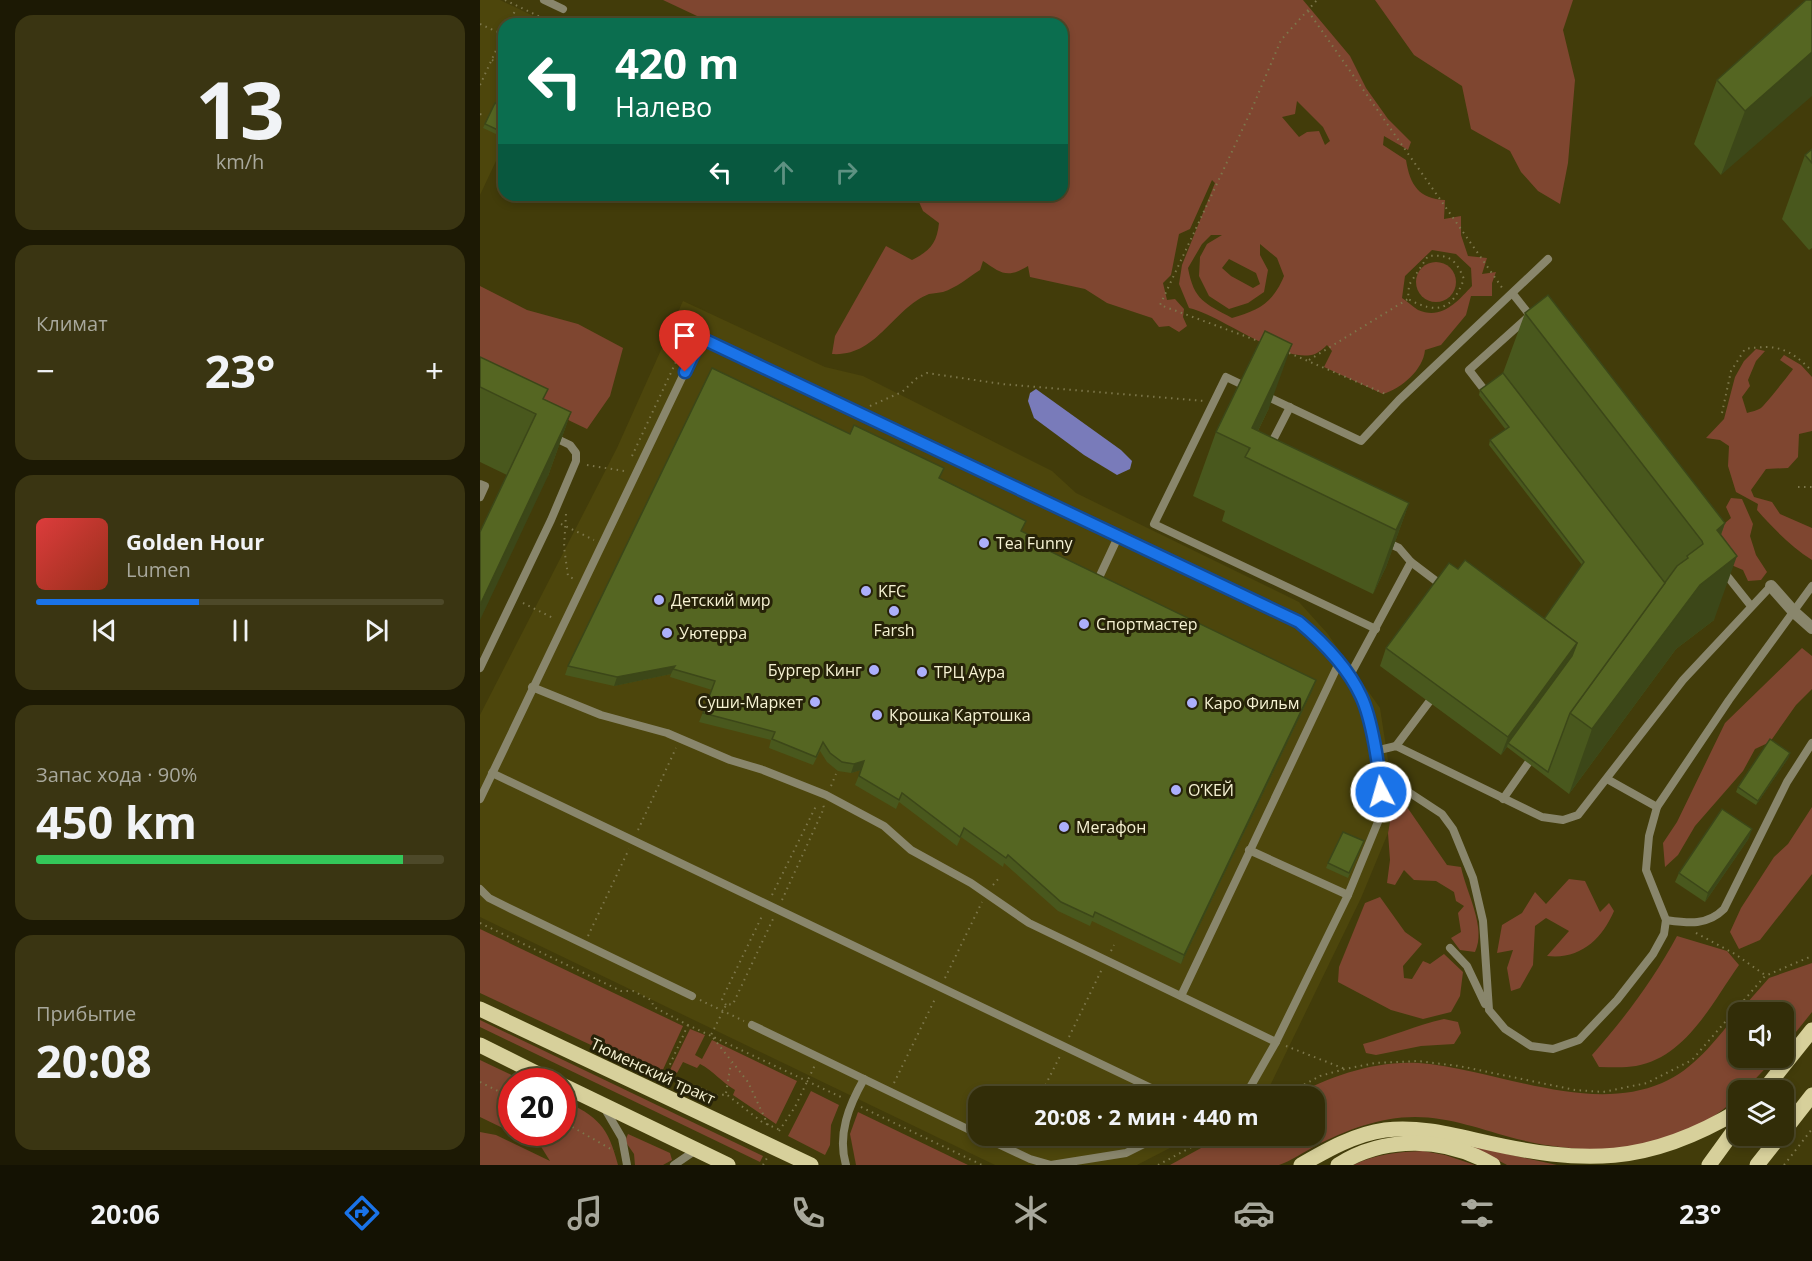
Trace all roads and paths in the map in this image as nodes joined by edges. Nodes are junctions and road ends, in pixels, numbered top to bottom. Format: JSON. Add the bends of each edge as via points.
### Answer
{"nodes":[{"id":1,"x":506,"y":0,"type":"edge"},
{"id":2,"x":544,"y":0,"type":"edge"},
{"id":3,"x":1317,"y":0,"type":"edge"},
{"id":4,"x":563,"y":9,"type":"dead end"},
{"id":5,"x":514,"y":11,"type":"dead end"},
{"id":6,"x":1308,"y":12,"type":"junction"},
{"id":7,"x":511,"y":18,"type":"edge"},
{"id":8,"x":543,"y":18,"type":"edge"},
{"id":9,"x":480,"y":24,"type":"edge"},
{"id":10,"x":498,"y":32,"type":"edge"},
{"id":11,"x":498,"y":47,"type":"edge"},
{"id":12,"x":492,"y":60,"type":"junction"},
{"id":13,"x":498,"y":63,"type":"edge"},
{"id":14,"x":480,"y":85,"type":"edge"},
{"id":15,"x":480,"y":114,"type":"edge"},
{"id":16,"x":485,"y":116,"type":"dead end"},
{"id":17,"x":1548,"y":259,"type":"dead end"},
{"id":18,"x":1511,"y":295,"type":"junction"},
{"id":19,"x":1408,"y":299,"type":"junction"},
{"id":20,"x":1530,"y":315,"type":"junction"},
{"id":21,"x":688,"y":322,"type":"dead end"},
{"id":22,"x":1537,"y":325,"type":"edge"},
{"id":23,"x":1266,"y":345,"type":"edge"},
{"id":24,"x":1288,"y":352,"type":"edge"},
{"id":25,"x":1309,"y":360,"type":"junction"},
{"id":26,"x":1812,"y":371,"type":"edge"},
{"id":27,"x":1399,"y":400,"type":"junction"},
{"id":28,"x":1214,"y":401,"type":"junction"},
{"id":29,"x":1290,"y":407,"type":"junction"},
{"id":30,"x":1498,"y":407,"type":"edge"},
{"id":31,"x":857,"y":412,"type":"junction"},
{"id":32,"x":1722,"y":413,"type":"dead end"},
{"id":33,"x":540,"y":431,"type":"edge"},
{"id":34,"x":1264,"y":458,"type":"edge"},
{"id":35,"x":576,"y":461,"type":"junction"},
{"id":36,"x":480,"y":484,"type":"edge"},
{"id":37,"x":565,"y":487,"type":"junction"},
{"id":38,"x":1798,"y":487,"type":"dead end"},
{"id":39,"x":1812,"y":487,"type":"edge"},
{"id":40,"x":480,"y":497,"type":"edge"},
{"id":41,"x":561,"y":524,"type":"dead end"},
{"id":42,"x":567,"y":526,"type":"junction"},
{"id":43,"x":1118,"y":537,"type":"junction"},
{"id":44,"x":1378,"y":538,"type":"edge"},
{"id":45,"x":602,"y":544,"type":"junction"},
{"id":46,"x":1412,"y":562,"type":"junction"},
{"id":47,"x":1722,"y":568,"type":"edge"},
{"id":48,"x":582,"y":584,"type":"junction"},
{"id":49,"x":1096,"y":584,"type":"edge"},
{"id":50,"x":1440,"y":584,"type":"edge"},
{"id":51,"x":1771,"y":586,"type":"joint"},
{"id":52,"x":1812,"y":586,"type":"edge"},
{"id":53,"x":523,"y":603,"type":"dead end"},
{"id":54,"x":1751,"y":606,"type":"junction"},
{"id":55,"x":1794,"y":612,"type":"junction"},
{"id":56,"x":563,"y":623,"type":"junction"},
{"id":57,"x":1812,"y":628,"type":"edge"},
{"id":58,"x":1376,"y":630,"type":"junction"},
{"id":59,"x":1339,"y":663,"type":"junction"},
{"id":60,"x":480,"y":668,"type":"edge"},
{"id":61,"x":1349,"y":677,"type":"junction"},
{"id":62,"x":532,"y":687,"type":"junction"},
{"id":63,"x":1429,"y":702,"type":"dead end"},
{"id":64,"x":1812,"y":742,"type":"edge"},
{"id":65,"x":1396,"y":746,"type":"junction"},
{"id":66,"x":1540,"y":746,"type":"edge"},
{"id":67,"x":1524,"y":748,"type":"edge"},
{"id":68,"x":1375,"y":751,"type":"junction"},
{"id":69,"x":1533,"y":756,"type":"junction"},
{"id":70,"x":492,"y":773,"type":"junction"},
{"id":71,"x":1607,"y":779,"type":"junction"},
{"id":72,"x":1407,"y":791,"type":"dead end"},
{"id":73,"x":480,"y":799,"type":"edge"},
{"id":74,"x":1503,"y":799,"type":"junction"},
{"id":75,"x":1657,"y":807,"type":"junction"},
{"id":76,"x":1249,"y":849,"type":"junction"},
{"id":77,"x":480,"y":889,"type":"edge"},
{"id":78,"x":1348,"y":895,"type":"junction"},
{"id":79,"x":480,"y":896,"type":"edge"},
{"id":80,"x":489,"y":897,"type":"junction"},
{"id":81,"x":1666,"y":920,"type":"junction"},
{"id":82,"x":480,"y":923,"type":"edge"},
{"id":83,"x":1696,"y":933,"type":"dead end"},
{"id":84,"x":1114,"y":945,"type":"dead end"},
{"id":85,"x":1450,"y":948,"type":"dead end"},
{"id":86,"x":1106,"y":960,"type":"junction"},
{"id":87,"x":1765,"y":976,"type":"dead end"},
{"id":88,"x":692,"y":996,"type":"joint"},
{"id":89,"x":1181,"y":996,"type":"junction"},
{"id":90,"x":726,"y":1005,"type":"dead end"},
{"id":91,"x":480,"y":1009,"type":"edge"},
{"id":92,"x":1489,"y":1010,"type":"junction"},
{"id":93,"x":723,"y":1011,"type":"junction"},
{"id":94,"x":688,"y":1024,"type":"junction"},
{"id":95,"x":752,"y":1025,"type":"joint"},
{"id":96,"x":1812,"y":1030,"type":"edge"},
{"id":97,"x":711,"y":1035,"type":"junction"},
{"id":98,"x":1276,"y":1042,"type":"junction"},
{"id":99,"x":480,"y":1046,"type":"edge"},
{"id":100,"x":1064,"y":1047,"type":"junction"},
{"id":101,"x":819,"y":1057,"type":"junction"},
{"id":102,"x":731,"y":1063,"type":"junction"},
{"id":103,"x":525,"y":1068,"type":"edge"},
{"id":104,"x":1345,"y":1069,"type":"dead end"},
{"id":105,"x":864,"y":1079,"type":"junction"},
{"id":106,"x":1772,"y":1080,"type":"edge"},
{"id":107,"x":480,"y":1082,"type":"edge"},
{"id":108,"x":807,"y":1082,"type":"junction"},
{"id":109,"x":1045,"y":1086,"type":"edge"},
{"id":110,"x":1147,"y":1086,"type":"edge"},
{"id":111,"x":1251,"y":1086,"type":"edge"},
{"id":112,"x":498,"y":1091,"type":"edge"},
{"id":113,"x":576,"y":1092,"type":"edge"},
{"id":114,"x":726,"y":1094,"type":"junction"},
{"id":115,"x":1812,"y":1095,"type":"edge"},
{"id":116,"x":851,"y":1102,"type":"junction"},
{"id":117,"x":603,"y":1105,"type":"junction"},
{"id":118,"x":1794,"y":1118,"type":"edge"},
{"id":119,"x":1728,"y":1121,"type":"edge"},
{"id":120,"x":768,"y":1125,"type":"junction"},
{"id":121,"x":968,"y":1129,"type":"edge"},
{"id":122,"x":1812,"y":1129,"type":"edge"},
{"id":123,"x":576,"y":1130,"type":"edge"},
{"id":124,"x":780,"y":1130,"type":"junction"},
{"id":125,"x":1728,"y":1139,"type":"edge"},
{"id":126,"x":1003,"y":1146,"type":"edge"},
{"id":127,"x":1141,"y":1146,"type":"edge"},
{"id":128,"x":1193,"y":1146,"type":"edge"},
{"id":129,"x":1774,"y":1146,"type":"edge"},
{"id":130,"x":772,"y":1147,"type":"junction"},
{"id":131,"x":696,"y":1150,"type":"junction"},
{"id":132,"x":627,"y":1162,"type":"edge"},
{"id":133,"x":1764,"y":1163,"type":"edge"},
{"id":134,"x":674,"y":1165,"type":"edge"},
{"id":135,"x":728,"y":1165,"type":"edge"},
{"id":136,"x":764,"y":1165,"type":"edge"},
{"id":137,"x":811,"y":1165,"type":"edge"},
{"id":138,"x":846,"y":1165,"type":"edge"},
{"id":139,"x":982,"y":1165,"type":"edge"},
{"id":140,"x":1158,"y":1165,"type":"edge"},
{"id":141,"x":1301,"y":1165,"type":"edge"},
{"id":142,"x":1338,"y":1165,"type":"edge"},
{"id":143,"x":1493,"y":1165,"type":"edge"},
{"id":144,"x":1709,"y":1165,"type":"edge"},
{"id":145,"x":1784,"y":1165,"type":"edge"}],
"edges":[{"from":1,"to":8,"type":"path"},
{"from":2,"to":4,"type":"lane"},
{"from":3,"to":6,"type":"path"},
{"from":5,"to":7,"type":"path"},
{"from":6,"to":18,"type":"path"},
{"from":6,"to":23,"type":"path","via":[[1281,40],[1160,305]]},
{"from":9,"to":10,"type":"path"},
{"from":11,"to":12,"type":"path"},
{"from":12,"to":13,"type":"path"},
{"from":12,"to":14,"type":"path"},
{"from":15,"to":16,"type":"path"},
{"from":17,"to":18,"type":"lane"},
{"from":18,"to":20,"type":"lane"},
{"from":18,"to":27,"type":"lane"},
{"from":19,"to":19,"type":"path","via":[[1409,285],[1428,256],[1445,254],[1457,262],[1464,279],[1457,298],[1443,308],[1421,306]]},
{"from":19,"to":25,"type":"path"},
{"from":20,"to":22,"type":"lane"},
{"from":20,"to":30,"type":"lane","via":[[1469,370]]},
{"from":21,"to":35,"type":"path","via":[[680,340],[682,349],[624,471]]},
{"from":24,"to":25,"type":"path"},
{"from":25,"to":27,"type":"path"},
{"from":26,"to":32,"type":"path","via":[[1795,354],[1769,345],[1745,349],[1731,371]]},
{"from":27,"to":29,"type":"lane","via":[[1361,441]]},
{"from":28,"to":29,"type":"lane","via":[[1226,377]]},
{"from":28,"to":31,"type":"path","via":[[927,374],[902,392]]},
{"from":28,"to":58,"type":"lane","via":[[1154,524]]},
{"from":29,"to":34,"type":"lane"},
{"from":31,"to":43,"type":"lane"},
{"from":31,"to":45,"type":"lane","via":[[701,338]]},
{"from":33,"to":35,"type":"lane","via":[[570,445]]},
{"from":35,"to":37,"type":"lane"},
{"from":36,"to":40,"type":"lane","via":[[485,486]]},
{"from":37,"to":42,"type":"path"},
{"from":37,"to":60,"type":"lane"},
{"from":38,"to":39,"type":"path"},
{"from":41,"to":42,"type":"path"},
{"from":42,"to":45,"type":"path"},
{"from":42,"to":48,"type":"path","via":[[564,547],[568,576]]},
{"from":43,"to":49,"type":"lane"},
{"from":43,"to":59,"type":"lane","via":[[1299,622],[1321,639]]},
{"from":44,"to":46,"type":"lane","via":[[1400,548]]},
{"from":45,"to":48,"type":"lane"},
{"from":46,"to":50,"type":"lane"},
{"from":46,"to":58,"type":"lane"},
{"from":47,"to":54,"type":"lane"},
{"from":48,"to":56,"type":"lane"},
{"from":51,"to":54,"type":"lane"},
{"from":51,"to":55,"type":"street"},
{"from":52,"to":55,"type":"lane"},
{"from":53,"to":56,"type":"path"},
{"from":54,"to":71,"type":"lane","via":[[1683,680]]},
{"from":55,"to":57,"type":"street"},
{"from":55,"to":75,"type":"lane"},
{"from":56,"to":62,"type":"lane"},
{"from":58,"to":61,"type":"lane"},
{"from":59,"to":61,"type":"lane"},
{"from":59,"to":76,"type":"lane"},
{"from":61,"to":68,"type":"lane","via":[[1362,697]]},
{"from":62,"to":70,"type":"lane"},
{"from":62,"to":86,"type":"lane","via":[[601,715],[667,733],[826,795],[884,826],[911,850],[971,883],[1029,923]]},
{"from":63,"to":65,"type":"lane"},
{"from":64,"to":81,"type":"lane","via":[[1787,782],[1724,909],[1714,919],[1693,923]]},
{"from":65,"to":68,"type":"lane"},
{"from":65,"to":74,"type":"lane"},
{"from":66,"to":69,"type":"lane"},
{"from":67,"to":69,"type":"lane"},
{"from":68,"to":78,"type":"lane","via":[[1380,772],[1380,817]]},
{"from":69,"to":74,"type":"lane"},
{"from":70,"to":73,"type":"lane"},
{"from":70,"to":100,"type":"lane"},
{"from":71,"to":74,"type":"lane","via":[[1578,815],[1563,820],[1542,817]]},
{"from":71,"to":75,"type":"lane"},
{"from":72,"to":92,"type":"lane","via":[[1442,814],[1453,829],[1473,878],[1483,921]]},
{"from":75,"to":81,"type":"lane","via":[[1646,870]]},
{"from":76,"to":78,"type":"lane"},
{"from":76,"to":89,"type":"lane"},
{"from":77,"to":80,"type":"lane"},
{"from":78,"to":98,"type":"lane"},
{"from":79,"to":80,"type":"lane"},
{"from":80,"to":88,"type":"lane"},
{"from":81,"to":92,"type":"lane","via":[[1664,934],[1653,954],[1579,1040],[1553,1049],[1531,1046],[1505,1029]]},
{"from":82,"to":94,"type":"path","via":[[621,991],[633,991]]},
{"from":83,"to":87,"type":"path"},
{"from":84,"to":86,"type":"path"},
{"from":85,"to":92,"type":"lane","via":[[1467,966]]},
{"from":86,"to":89,"type":"lane"},
{"from":86,"to":100,"type":"path"},
{"from":88,"to":93,"type":"path"},
{"from":89,"to":98,"type":"lane"},
{"from":90,"to":93,"type":"path"},
{"from":91,"to":130,"type":"main road","name":"Тюменский тракт"},
{"from":93,"to":95,"type":"path"},
{"from":93,"to":97,"type":"path"},
{"from":94,"to":97,"type":"path"},
{"from":94,"to":114,"type":"path","via":[[666,1073],[718,1096]]},
{"from":95,"to":101,"type":"lane"},
{"from":96,"to":106,"type":"main road"},
{"from":97,"to":102,"type":"path"},
{"from":97,"to":108,"type":"path"},
{"from":98,"to":104,"type":"path"},
{"from":98,"to":111,"type":"lane"},
{"from":99,"to":103,"type":"main road"},
{"from":100,"to":109,"type":"path"},
{"from":100,"to":110,"type":"lane"},
{"from":101,"to":105,"type":"lane"},
{"from":101,"to":108,"type":"path"},
{"from":102,"to":114,"type":"path"},
{"from":102,"to":120,"type":"path","via":[[748,1082]]},
{"from":105,"to":116,"type":"lane"},
{"from":105,"to":121,"type":"lane"},
{"from":107,"to":112,"type":"path"},
{"from":108,"to":116,"type":"path"},
{"from":108,"to":124,"type":"path"},
{"from":113,"to":117,"type":"main road"},
{"from":114,"to":120,"type":"path"},
{"from":115,"to":118,"type":"main road"},
{"from":116,"to":138,"type":"lane","via":[[843,1132]]},
{"from":116,"to":139,"type":"path"},
{"from":117,"to":131,"type":"main road"},
{"from":117,"to":132,"type":"lane","via":[[622,1138]]},
{"from":119,"to":141,"type":"main road","via":[[1679,1149],[1649,1160],[1622,1164],[1574,1161],[1409,1129],[1362,1135]]},
{"from":120,"to":124,"type":"path"},
{"from":122,"to":145,"type":"path"},
{"from":123,"to":132,"type":"path"},
{"from":124,"to":130,"type":"path"},
{"from":125,"to":144,"type":"main road"},
{"from":126,"to":127,"type":"lane","via":[[1051,1165],[1126,1154]]},
{"from":128,"to":140,"type":"path"},
{"from":129,"to":133,"type":"main road"},
{"from":130,"to":136,"type":"path"},
{"from":130,"to":137,"type":"main road","name":"Тюменский тракт"},
{"from":131,"to":134,"type":"lane"},
{"from":131,"to":135,"type":"main road"},
{"from":142,"to":143,"type":"main road","via":[[1373,1149],[1410,1142],[1454,1149]]}]}
